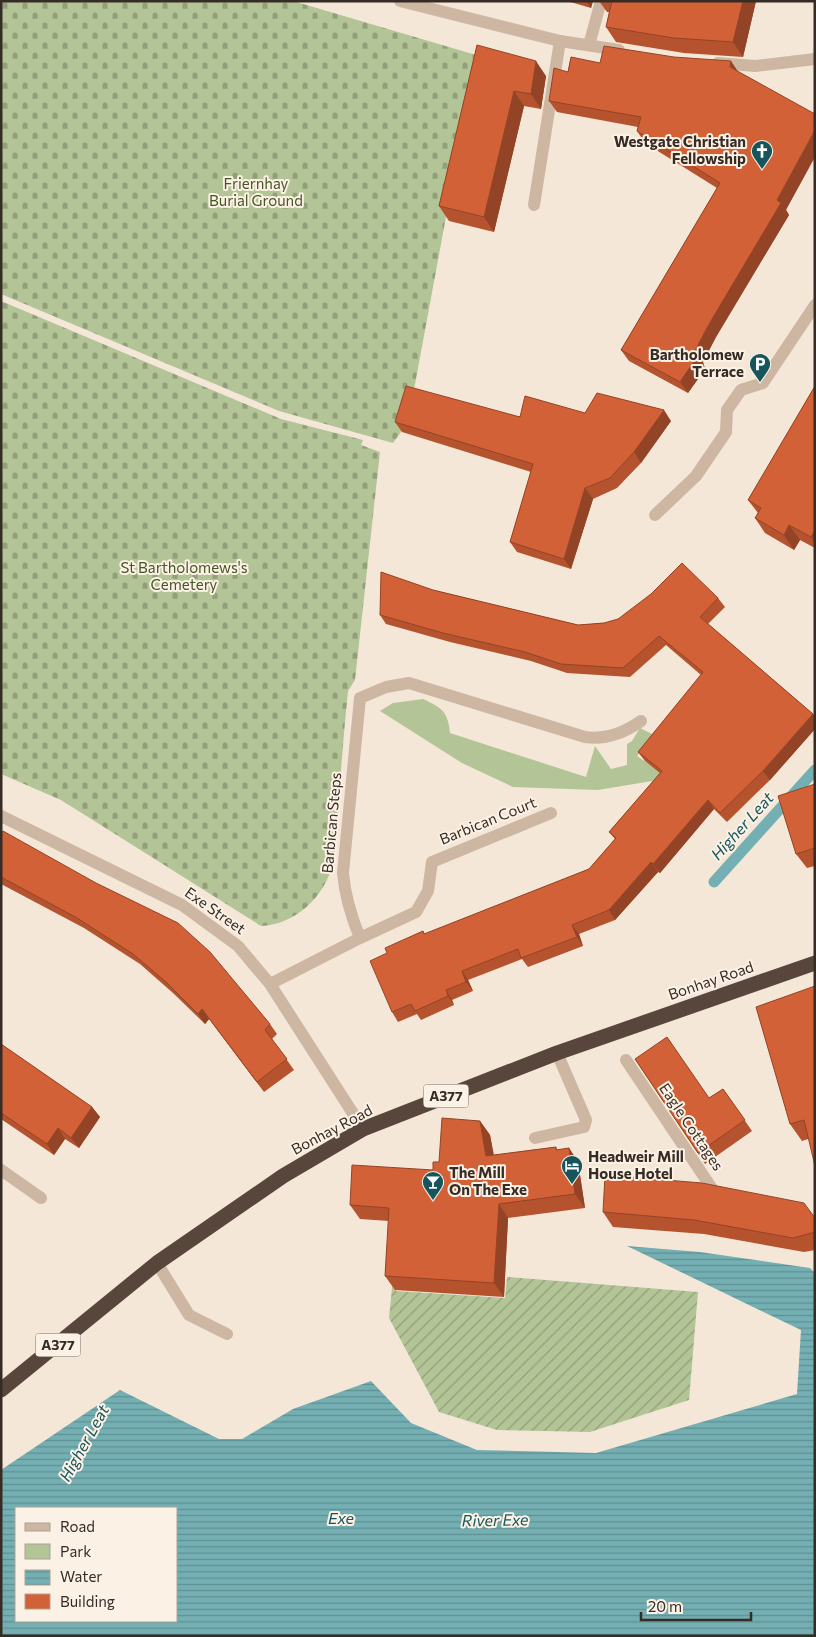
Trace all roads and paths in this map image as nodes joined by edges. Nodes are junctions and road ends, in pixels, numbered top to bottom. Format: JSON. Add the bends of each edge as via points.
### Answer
{"nodes":[{"id":1,"x":400,"y":1,"type":"edge"},
{"id":2,"x":601,"y":1,"type":"edge"},
{"id":3,"x":560,"y":41,"type":"junction"},
{"id":4,"x":589,"y":45,"type":"junction"},
{"id":5,"x":636,"y":53,"type":"edge"},
{"id":6,"x":815,"y":59,"type":"edge"},
{"id":7,"x":701,"y":62,"type":"edge"},
{"id":8,"x":534,"y":204,"type":"dead end"},
{"id":9,"x":811,"y":309,"type":"edge"},
{"id":10,"x":655,"y":515,"type":"dead end"},
{"id":11,"x":641,"y":721,"type":"dead end"},
{"id":12,"x":552,"y":812,"type":"dead end"},
{"id":13,"x":1,"y":816,"type":"edge"},
{"id":14,"x":360,"y":938,"type":"junction"},
{"id":15,"x":815,"y":963,"type":"edge"},
{"id":16,"x":270,"y":984,"type":"junction"},
{"id":17,"x":557,"y":1053,"type":"junction"},
{"id":18,"x":626,"y":1060,"type":"dead end"},
{"id":19,"x":363,"y":1129,"type":"junction"},
{"id":20,"x":535,"y":1138,"type":"dead end"},
{"id":21,"x":1,"y":1170,"type":"edge"},
{"id":22,"x":693,"y":1188,"type":"edge"},
{"id":23,"x":41,"y":1198,"type":"dead end"},
{"id":24,"x":157,"y":1263,"type":"junction"},
{"id":25,"x":227,"y":1334,"type":"dead end"},
{"id":26,"x":1,"y":1390,"type":"edge"}],
"edges":[{"from":1,"to":3,"type":"street"},
{"from":2,"to":4,"type":"street"},
{"from":3,"to":4,"type":"street"},
{"from":3,"to":8,"type":"street"},
{"from":4,"to":5,"type":"street"},
{"from":6,"to":7,"type":"street","via":[[755,66]]},
{"from":9,"to":10,"type":"street","via":[[763,383],[741,390],[727,410],[726,432],[696,476]]},
{"from":11,"to":14,"type":"street","name":"Barbican Steps","via":[[628,730],[598,739],[409,683],[386,687],[360,698],[343,873],[344,893]]},
{"from":12,"to":14,"type":"street","name":"Barbican Court","via":[[432,862],[428,891],[416,912]]},
{"from":13,"to":16,"type":"street","name":"Exe Street","via":[[182,906],[238,946]]},
{"from":14,"to":16,"type":"street"},
{"from":15,"to":17,"type":"highway","name":"Bonhay Road","number":"A377"},
{"from":16,"to":19,"type":"street","name":"Exe Street"},
{"from":17,"to":19,"type":"highway","name":"Bonhay Road","number":"A377"},
{"from":17,"to":20,"type":"street","via":[[586,1120],[584,1127]]},
{"from":18,"to":22,"type":"street","name":"Eagle Cottages","via":[[717,1190]]},
{"from":19,"to":24,"type":"highway","name":"Bonhay Road","number":"A377","via":[[283,1176]]},
{"from":21,"to":23,"type":"street"},
{"from":24,"to":25,"type":"street","via":[[189,1315]]},
{"from":24,"to":26,"type":"highway","name":"Bonhay Road","number":"A377"}]}
